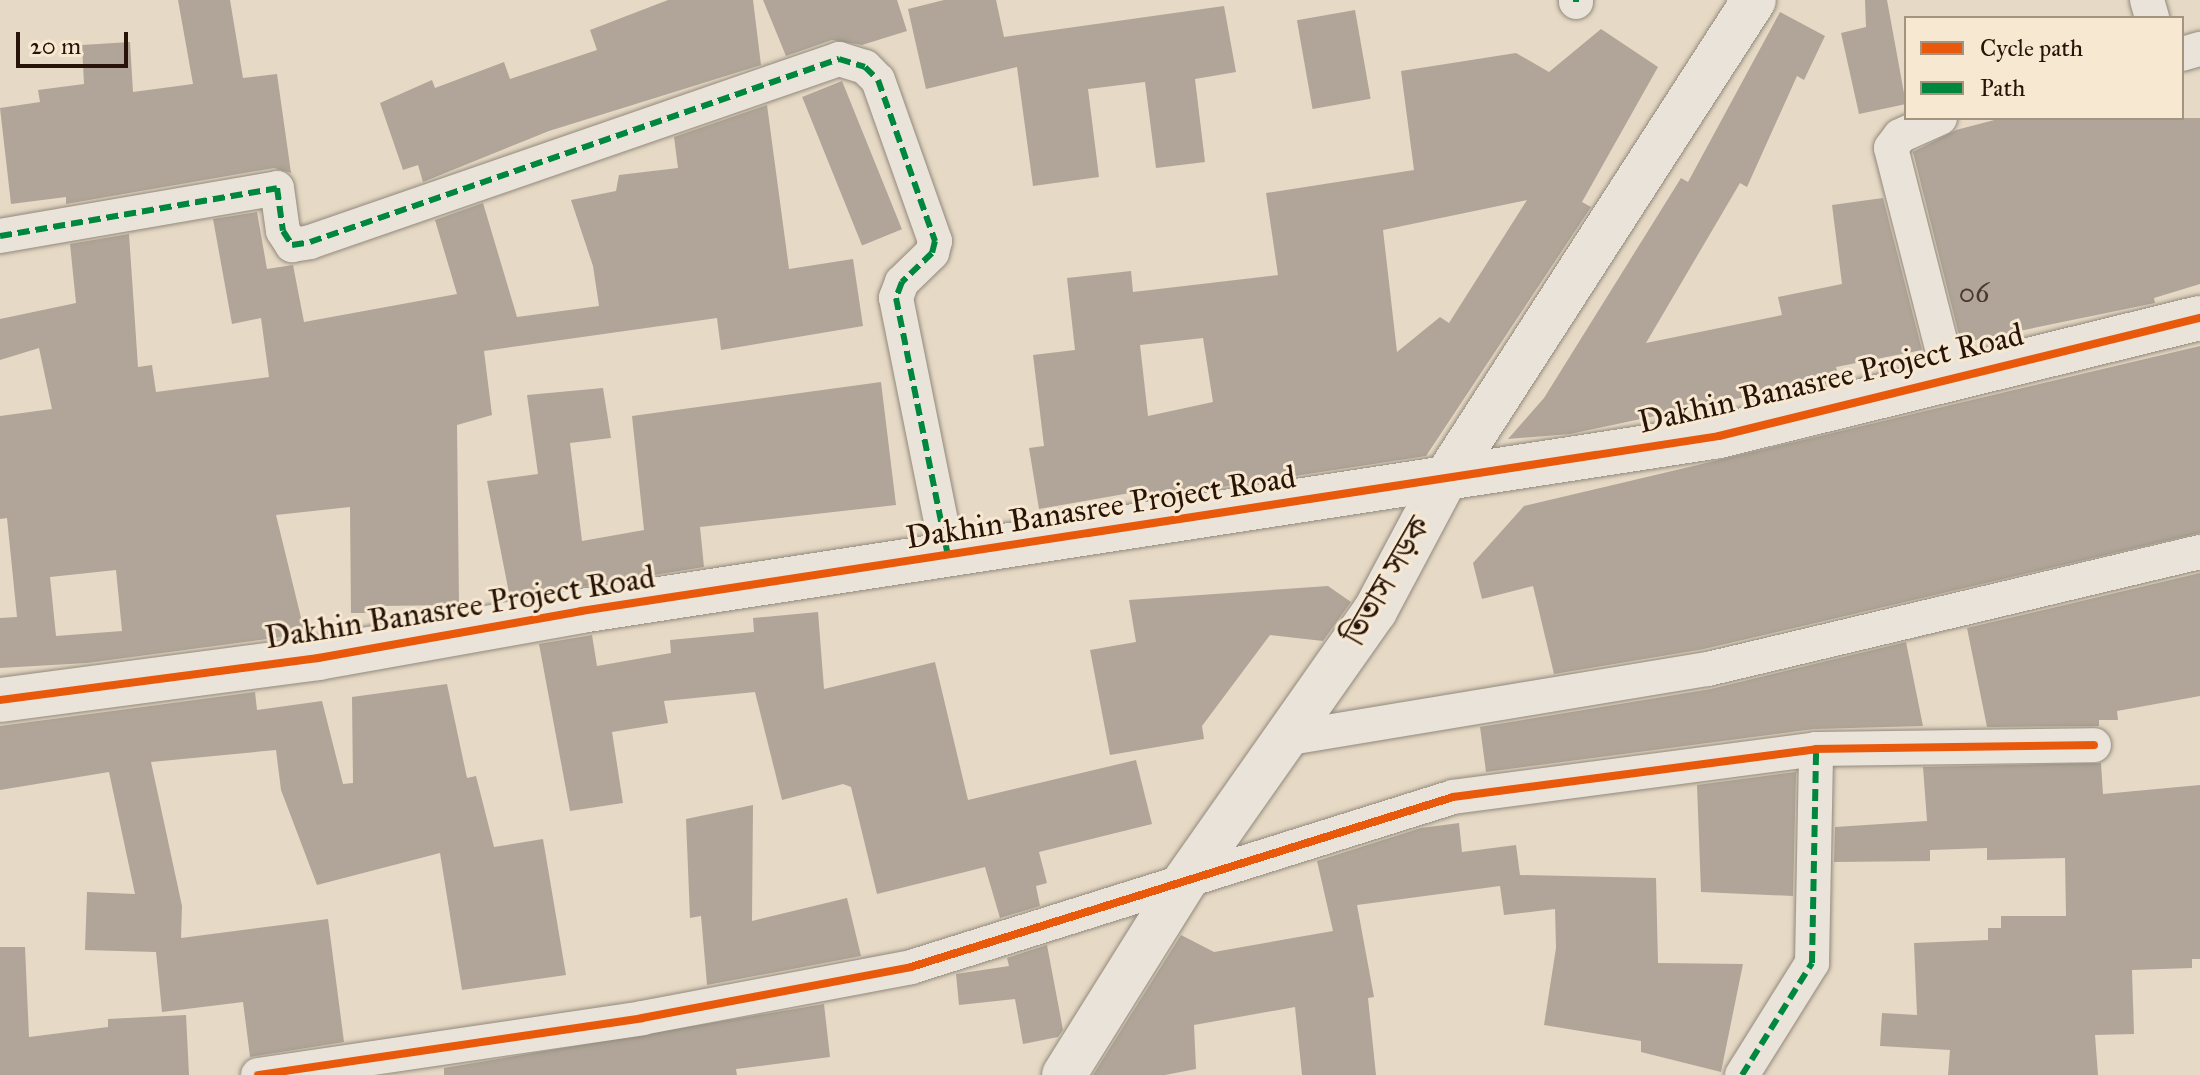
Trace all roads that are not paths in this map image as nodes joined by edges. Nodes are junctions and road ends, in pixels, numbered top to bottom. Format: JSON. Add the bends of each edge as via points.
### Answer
{"nodes":[{"id":1,"x":1754,"y":0,"type":"edge"},
{"id":2,"x":1936,"y":120,"type":"edge"},
{"id":3,"x":1,"y":229,"type":"edge"},
{"id":4,"x":2200,"y":318,"type":"edge"},
{"id":5,"x":1949,"y":376,"type":"junction"},
{"id":6,"x":1444,"y":481,"type":"junction"},
{"id":7,"x":2200,"y":552,"type":"edge"},
{"id":8,"x":948,"y":555,"type":"junction"},
{"id":9,"x":0,"y":700,"type":"edge"},
{"id":10,"x":1284,"y":739,"type":"junction"},
{"id":11,"x":2094,"y":745,"type":"dead end"},
{"id":12,"x":1816,"y":749,"type":"junction"},
{"id":13,"x":1185,"y":881,"type":"junction"},
{"id":14,"x":258,"y":1075,"type":"edge"},
{"id":15,"x":1064,"y":1075,"type":"edge"},
{"id":16,"x":1742,"y":1075,"type":"edge"}],
"edges":[{"from":1,"to":6,"type":"street","name":"তিতাস সড়ক"},
{"from":2,"to":5,"type":"street","via":[[1900,136],[1891,148]]},
{"from":3,"to":8,"type":"street","via":[[277,188],[283,231],[292,245],[310,242],[839,59],[865,67],[878,80],[935,241],[932,253],[902,282],[896,298]]},
{"from":4,"to":5,"type":"street","name":"Dakhin Banasree Project Road"},
{"from":5,"to":6,"type":"street","name":"Dakhin Banasree Project Road","via":[[1719,436]]},
{"from":6,"to":8,"type":"street","name":"Dakhin Banasree Project Road"},
{"from":6,"to":10,"type":"street","name":"তিতাস সড়ক","via":[[1375,611]]},
{"from":7,"to":10,"type":"street","via":[[1708,669]]},
{"from":8,"to":9,"type":"street","name":"Dakhin Banasree Project Road","via":[[318,658]]},
{"from":10,"to":13,"type":"street","name":"তিতাস সড়ক"},
{"from":11,"to":12,"type":"street"},
{"from":12,"to":13,"type":"street","via":[[1453,797]]},
{"from":12,"to":16,"type":"street","via":[[1812,963]]},
{"from":13,"to":14,"type":"street","via":[[911,967],[642,1018]]},
{"from":13,"to":15,"type":"street","name":"তিতাস সড়ক"}]}
